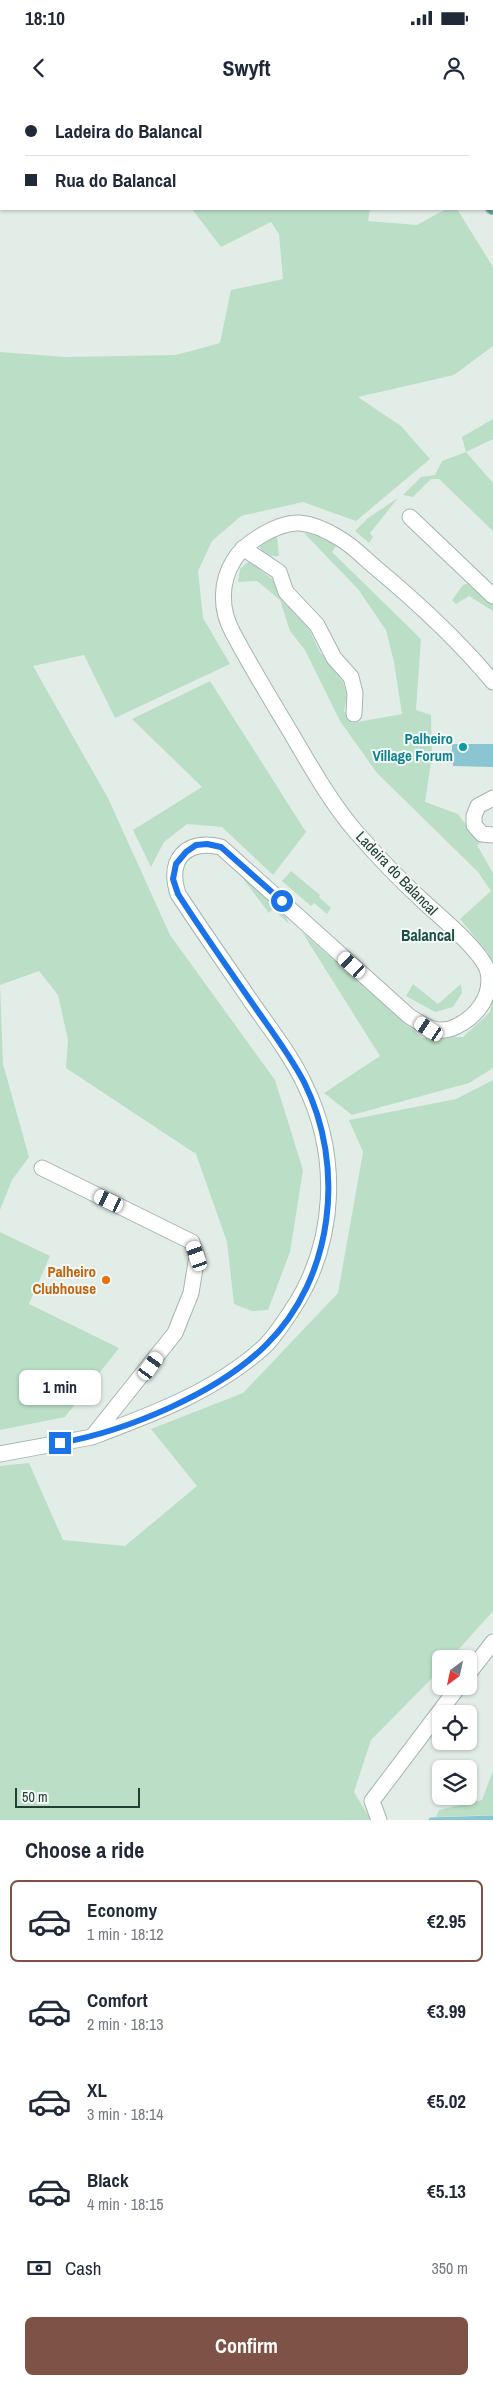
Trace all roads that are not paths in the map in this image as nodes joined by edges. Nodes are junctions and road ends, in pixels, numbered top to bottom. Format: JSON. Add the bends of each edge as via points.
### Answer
{"nodes":[{"id":1,"x":410,"y":517,"type":"dead end"},
{"id":2,"x":244,"y":548,"type":"junction"},
{"id":3,"x":493,"y":596,"type":"edge"},
{"id":4,"x":493,"y":682,"type":"edge"},
{"id":5,"x":354,"y":714,"type":"dead end"},
{"id":6,"x":493,"y":798,"type":"edge"},
{"id":7,"x":493,"y":836,"type":"edge"},
{"id":8,"x":42,"y":1168,"type":"dead end"},
{"id":9,"x":92,"y":1437,"type":"junction"},
{"id":10,"x":0,"y":1454,"type":"edge"},
{"id":11,"x":493,"y":1642,"type":"edge"},
{"id":12,"x":478,"y":1662,"type":"edge"},
{"id":13,"x":452,"y":1695,"type":"edge"},
{"id":14,"x":379,"y":1820,"type":"edge"}],
"edges":[{"from":1,"to":3,"type":"street"},
{"from":2,"to":4,"type":"street","name":"Ladeira do Balancal","via":[[268,532],[297,523],[314,526],[340,538],[446,630]]},
{"from":2,"to":5,"type":"street","via":[[279,572],[286,592],[317,625],[334,658],[351,677],[355,693]]},
{"from":2,"to":9,"type":"street","name":"Ladeira do Balancal","via":[[226,575],[223,593],[230,628],[244,654],[318,778],[356,832],[474,950],[488,972],[488,991],[470,1020],[453,1029],[429,1029],[409,1016],[221,847],[196,845],[186,852],[174,872],[178,894],[304,1082],[326,1149],[328,1211],[323,1241],[302,1295],[266,1345],[235,1369],[176,1405]]},
{"from":6,"to":7,"type":"street","via":[[478,806],[474,825],[482,834]]},
{"from":8,"to":9,"type":"street","via":[[192,1242],[197,1256],[191,1292],[175,1332]]},
{"from":9,"to":10,"type":"street","name":"Ladeira do Balancal"},
{"from":11,"to":12,"type":"street"},
{"from":13,"to":14,"type":"street","via":[[372,1801]]}]}
